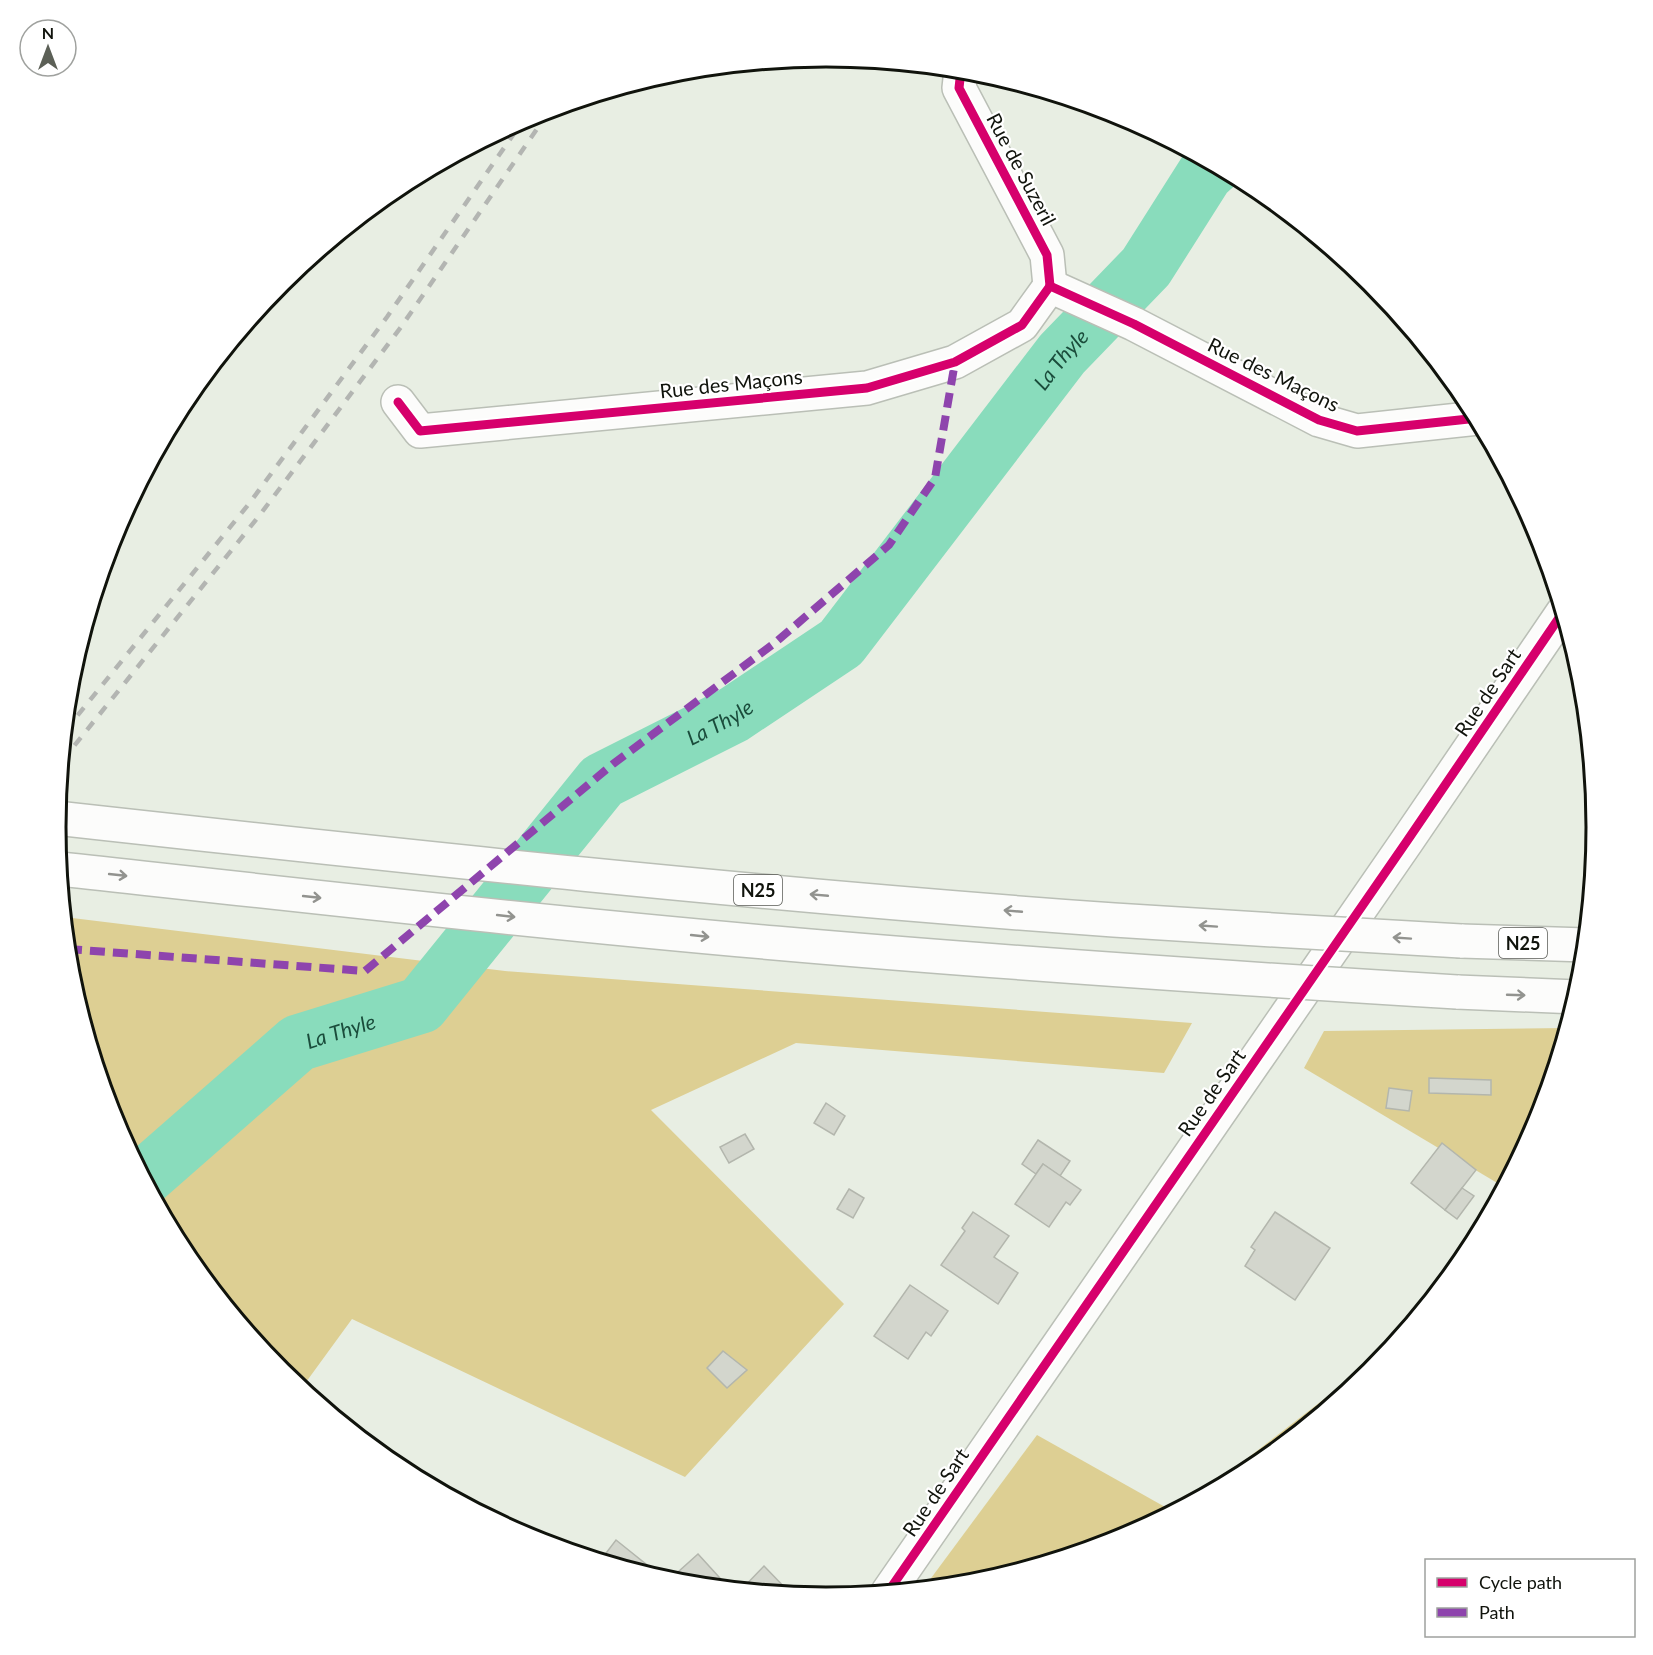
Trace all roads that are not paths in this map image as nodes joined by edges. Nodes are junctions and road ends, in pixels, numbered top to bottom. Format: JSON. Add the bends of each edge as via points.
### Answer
{"nodes":[{"id":1,"x":960,"y":80,"type":"edge"},
{"id":2,"x":1050,"y":286,"type":"junction"},
{"id":3,"x":398,"y":402,"type":"dead end"},
{"id":4,"x":1468,"y":419,"type":"edge"},
{"id":5,"x":1558,"y":620,"type":"edge"},
{"id":6,"x":66,"y":819,"type":"edge"},
{"id":7,"x":68,"y":870,"type":"edge"},
{"id":8,"x":1577,"y":945,"type":"edge"},
{"id":9,"x":1567,"y":997,"type":"edge"},
{"id":10,"x":893,"y":1584,"type":"edge"}],
"edges":[{"from":1,"to":2,"type":"main road","name":"Rue de Suzeril","via":[[959,88],[1047,255]]},
{"from":2,"to":3,"type":"main road","name":"Rue des Maçons","via":[[1022,326],[955,362],[867,388],[420,431]]},
{"from":2,"to":4,"type":"main road","name":"Rue des Maçons","via":[[1134,324],[1319,420],[1356,431]]},
{"from":5,"to":10,"type":"main road","name":"Rue de Sart"},
{"from":8,"to":6,"type":"main road","number":"N25","one_way":true,"bridge":true,"via":[[1112,920],[792,893]]},
{"from":7,"to":9,"type":"main road","one_way":true,"bridge":true,"via":[[774,943],[1107,970]]}]}
